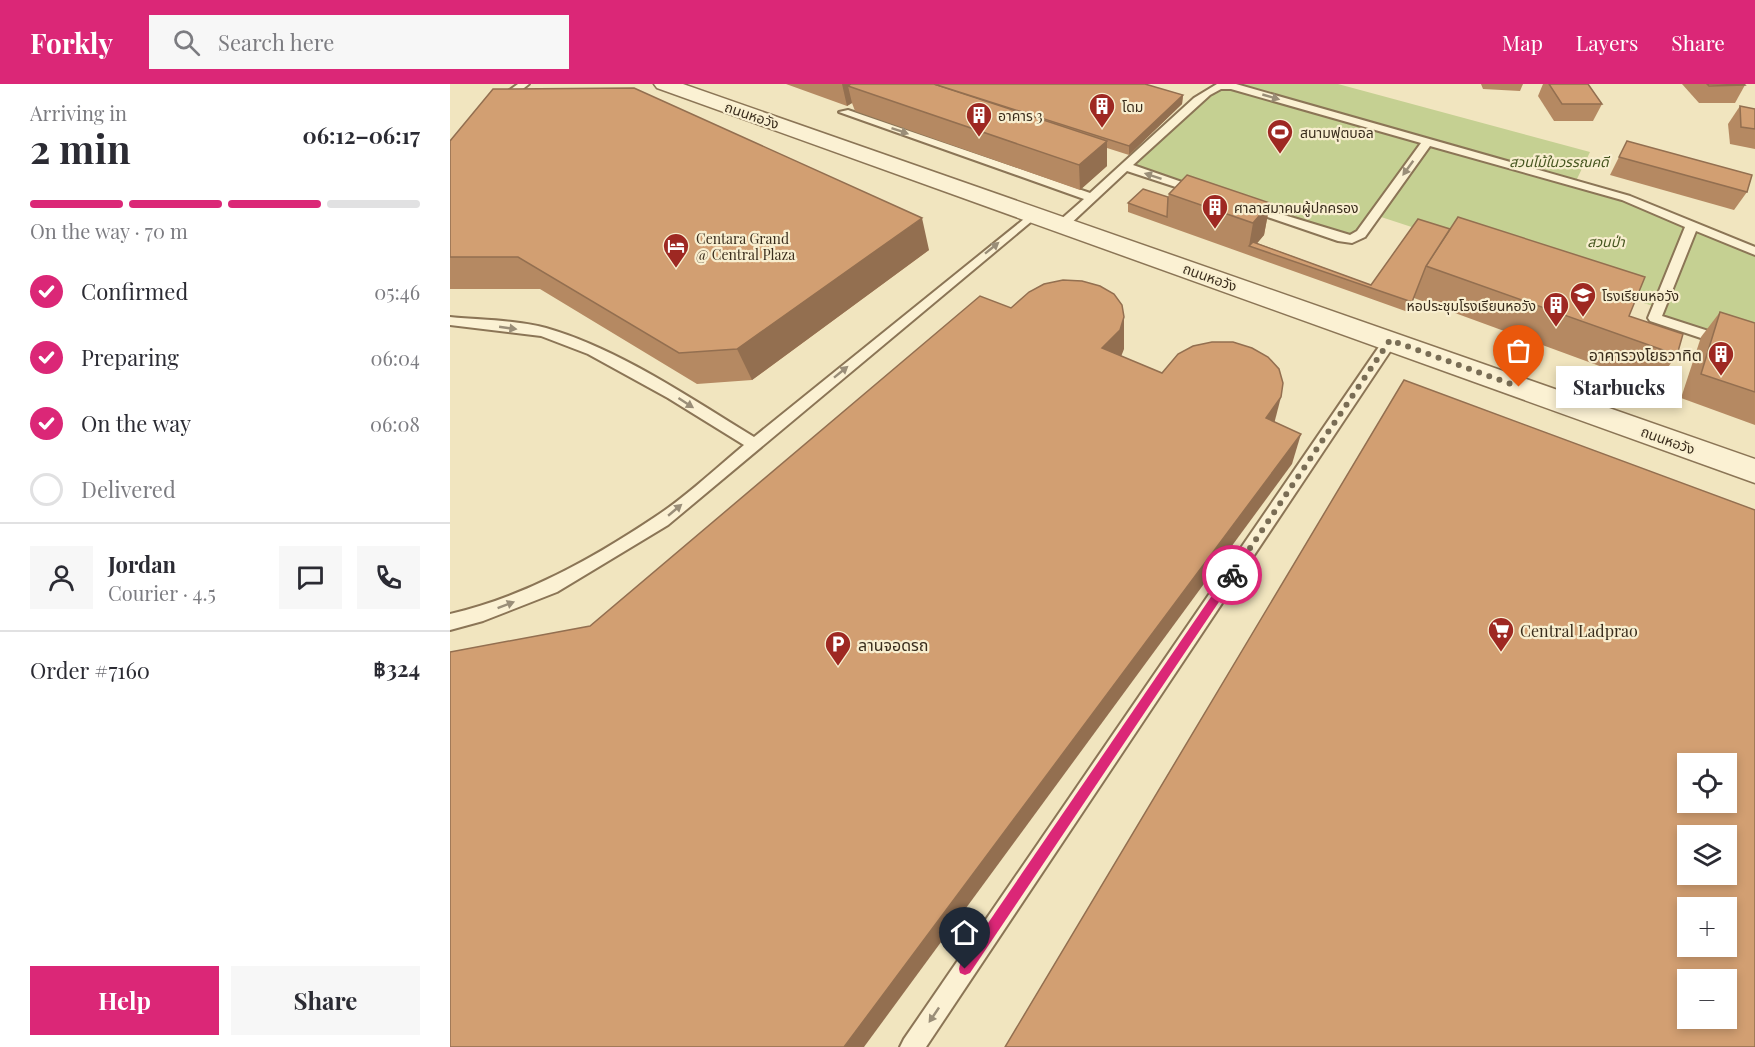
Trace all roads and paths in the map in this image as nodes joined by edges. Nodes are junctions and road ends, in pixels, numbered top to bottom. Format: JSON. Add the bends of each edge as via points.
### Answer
{"nodes":[{"id":1,"x":524,"y":84,"type":"edge"},
{"id":2,"x":664,"y":84,"type":"edge"},
{"id":3,"x":495,"y":106,"type":"edge"},
{"id":4,"x":849,"y":109,"type":"edge"},
{"id":5,"x":1427,"y":142,"type":"junction"},
{"id":6,"x":1127,"y":167,"type":"junction"},
{"id":7,"x":1205,"y":193,"type":"edge"},
{"id":8,"x":1092,"y":198,"type":"junction"},
{"id":9,"x":1238,"y":204,"type":"edge"},
{"id":10,"x":1034,"y":214,"type":"junction"},
{"id":11,"x":1063,"y":224,"type":"junction"},
{"id":12,"x":1692,"y":225,"type":"junction"},
{"id":13,"x":1755,"y":251,"type":"edge"},
{"id":14,"x":450,"y":321,"type":"edge"},
{"id":15,"x":1390,"y":340,"type":"junction"},
{"id":16,"x":1755,"y":351,"type":"edge"},
{"id":17,"x":754,"y":444,"type":"junction"},
{"id":18,"x":1755,"y":471,"type":"edge"},
{"id":19,"x":450,"y":622,"type":"edge"},
{"id":20,"x":912,"y":1047,"type":"edge"}],
"edges":[{"from":1,"to":3,"type":"lane"},
{"from":2,"to":10,"type":"street","name":"ถนนหอวัง"},
{"from":4,"to":8,"type":"lane","one_way":true},
{"from":6,"to":5,"type":"lane","one_way":true,"via":[[1192,99],[1213,87],[1232,86]]},
{"from":5,"to":9,"type":"lane","one_way":true,"via":[[1361,234],[1352,239]]},
{"from":5,"to":12,"type":"lane","via":[[1626,198]]},
{"from":7,"to":6,"type":"lane","one_way":true},
{"from":6,"to":8,"type":"lane"},
{"from":8,"to":11,"type":"lane"},
{"from":10,"to":11,"type":"street","name":"ถนนหอวัง"},
{"from":17,"to":10,"type":"lane","one_way":true},
{"from":11,"to":15,"type":"street","name":"ถนนหอวัง"},
{"from":12,"to":13,"type":"lane"},
{"from":12,"to":16,"type":"lane","via":[[1655,318]]},
{"from":14,"to":17,"type":"lane","one_way":true,"via":[[543,332],[593,351]]},
{"from":15,"to":18,"type":"street","name":"ถนนหอวัง"},
{"from":15,"to":20,"type":"lane","one_way":true},
{"from":19,"to":17,"type":"lane","one_way":true,"via":[[483,614],[551,587],[602,558],[662,522]]}]}
